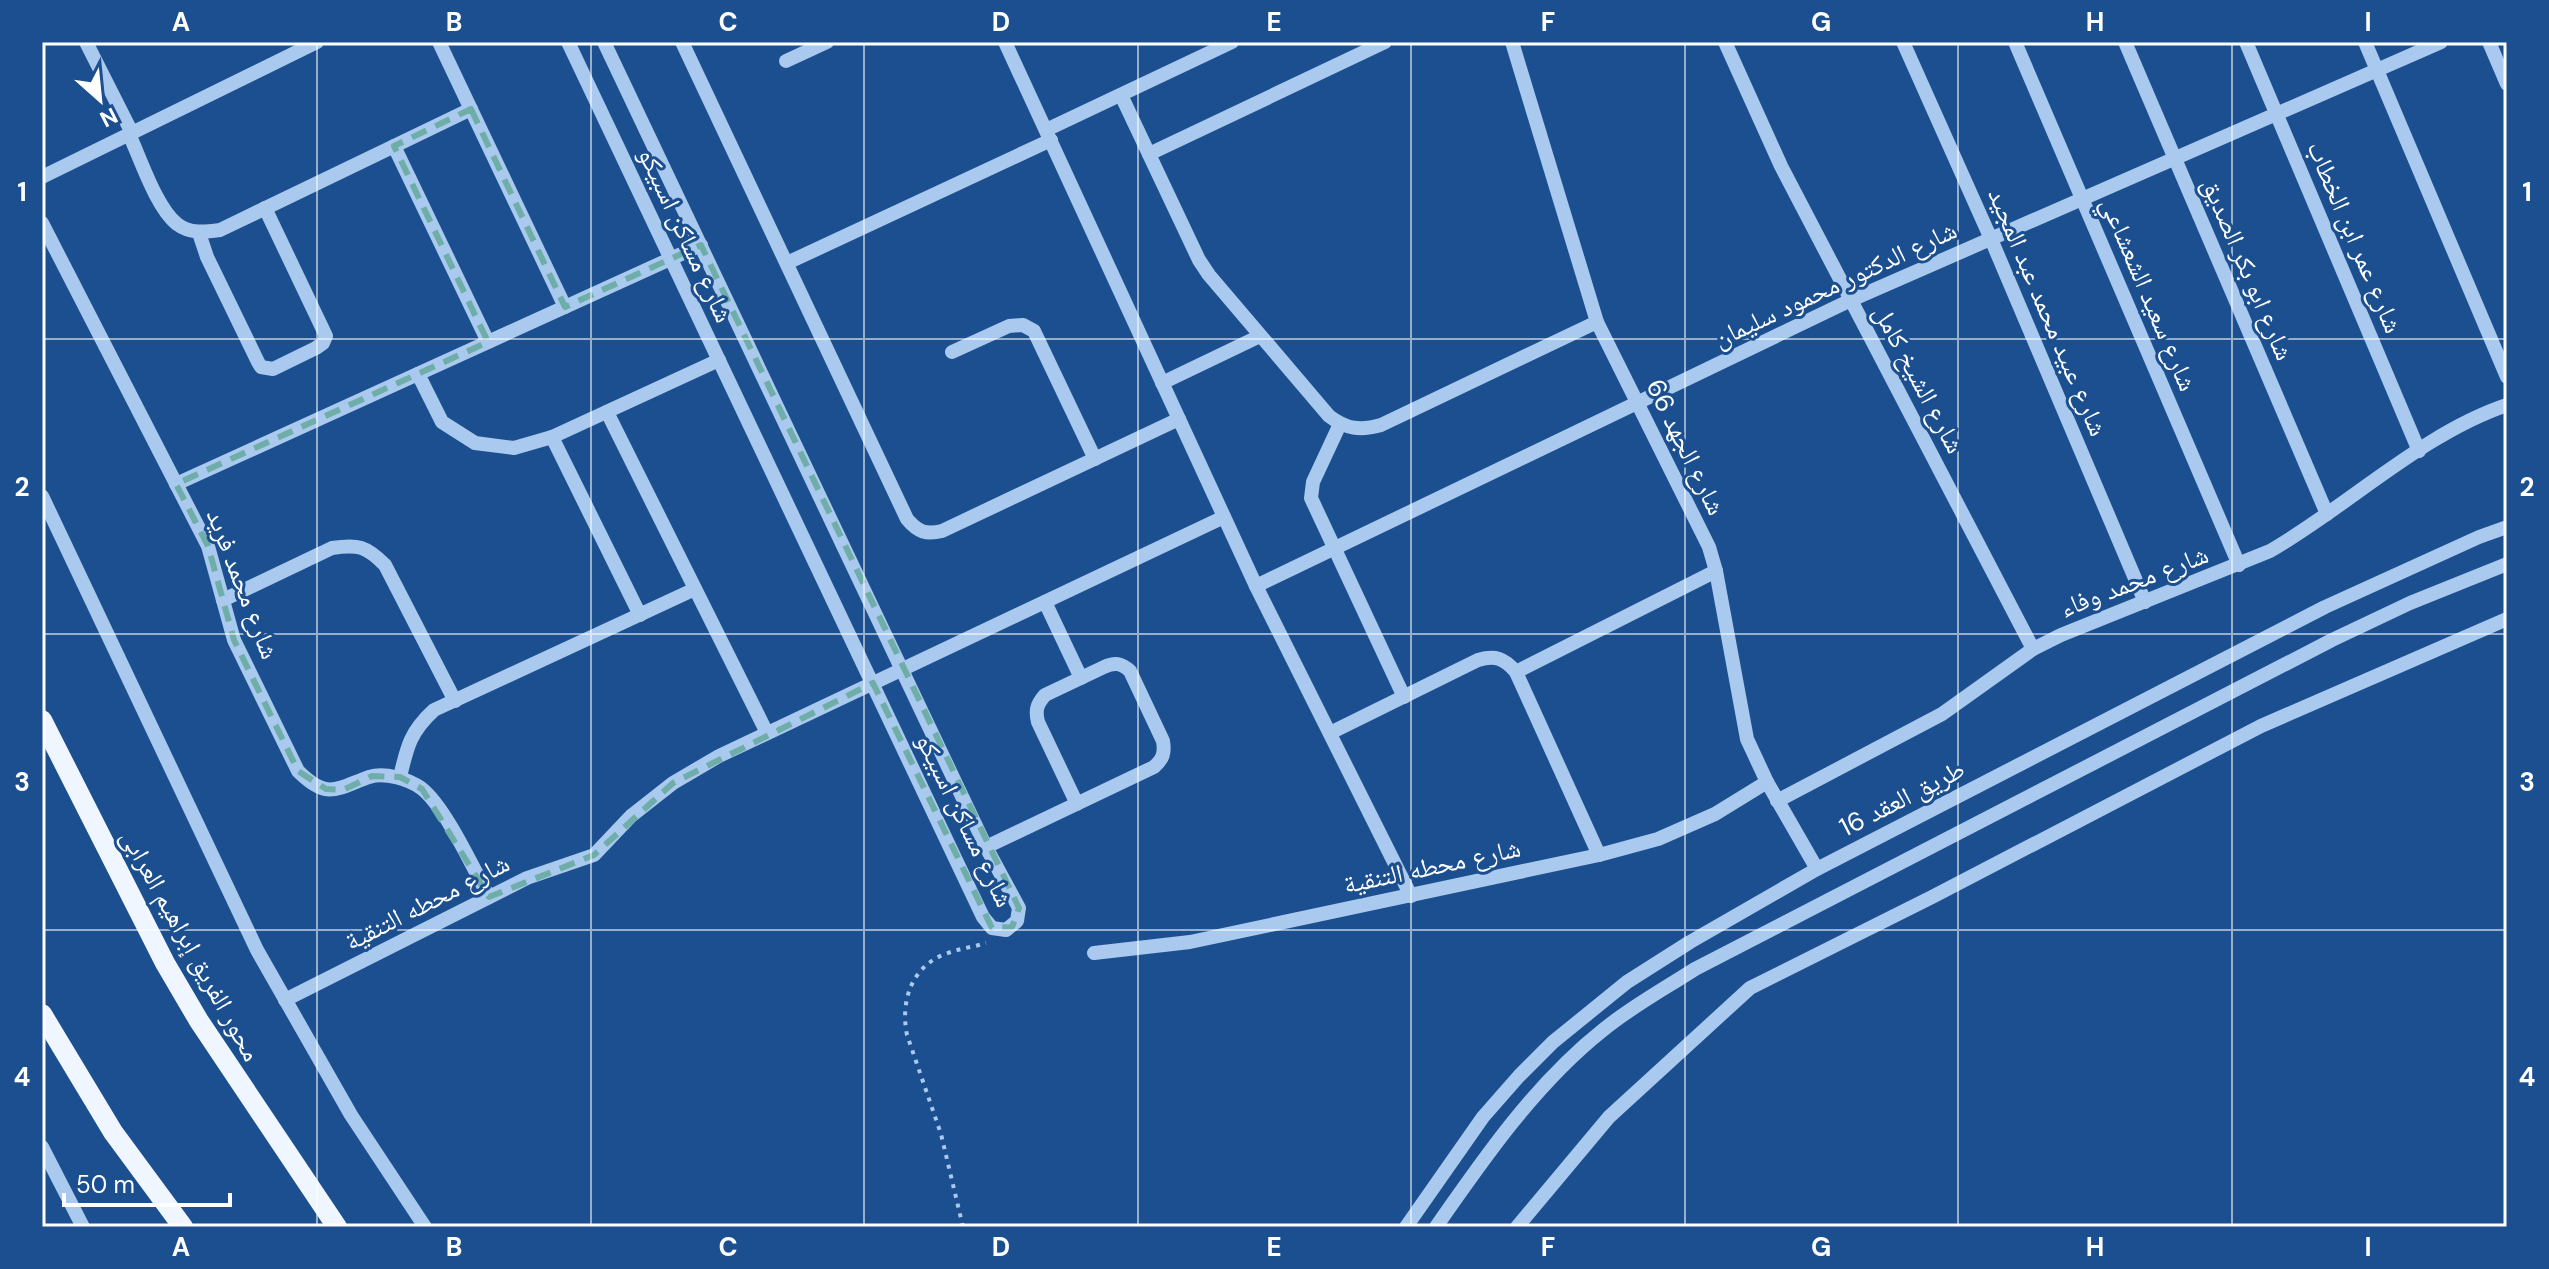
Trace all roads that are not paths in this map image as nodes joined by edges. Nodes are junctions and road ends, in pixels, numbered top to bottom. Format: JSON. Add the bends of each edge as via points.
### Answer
{"nodes":[{"id":1,"x":86,"y":42,"type":"edge"},
{"id":2,"x":317,"y":42,"type":"edge"},
{"id":3,"x":439,"y":42,"type":"edge"},
{"id":4,"x":568,"y":42,"type":"edge"},
{"id":5,"x":604,"y":42,"type":"edge"},
{"id":6,"x":682,"y":42,"type":"edge"},
{"id":7,"x":827,"y":42,"type":"edge"},
{"id":8,"x":1023,"y":42,"type":"edge"},
{"id":9,"x":1232,"y":42,"type":"edge"},
{"id":10,"x":1385,"y":42,"type":"edge"},
{"id":11,"x":1512,"y":42,"type":"edge"},
{"id":12,"x":1725,"y":42,"type":"edge"},
{"id":13,"x":1903,"y":42,"type":"edge"},
{"id":14,"x":2015,"y":42,"type":"edge"},
{"id":15,"x":2125,"y":42,"type":"edge"},
{"id":16,"x":2246,"y":42,"type":"edge"},
{"id":17,"x":2365,"y":42,"type":"edge"},
{"id":18,"x":2441,"y":42,"type":"edge"},
{"id":19,"x":2489,"y":42,"type":"edge"},
{"id":20,"x":1007,"y":46,"type":"edge"},
{"id":21,"x":1208,"y":47,"type":"edge"},
{"id":22,"x":786,"y":61,"type":"dead end"},
{"id":23,"x":2377,"y":70,"type":"junction"},
{"id":24,"x":2507,"y":84,"type":"edge"},
{"id":25,"x":1121,"y":95,"type":"junction"},
{"id":26,"x":471,"y":109,"type":"junction"},
{"id":27,"x":2277,"y":114,"type":"junction"},
{"id":28,"x":130,"y":134,"type":"junction"},
{"id":29,"x":1048,"y":135,"type":"junction"},
{"id":30,"x":394,"y":146,"type":"junction"},
{"id":31,"x":1149,"y":154,"type":"junction"},
{"id":32,"x":2175,"y":159,"type":"junction"},
{"id":33,"x":42,"y":177,"type":"edge"},
{"id":34,"x":2082,"y":199,"type":"junction"},
{"id":35,"x":265,"y":208,"type":"junction"},
{"id":36,"x":42,"y":223,"type":"edge"},
{"id":37,"x":199,"y":233,"type":"junction"},
{"id":38,"x":1991,"y":239,"type":"junction"},
{"id":39,"x":701,"y":245,"type":"junction"},
{"id":40,"x":671,"y":259,"type":"junction"},
{"id":41,"x":787,"y":263,"type":"junction"},
{"id":42,"x":1851,"y":300,"type":"junction"},
{"id":43,"x":565,"y":307,"type":"junction"},
{"id":44,"x":1597,"y":322,"type":"junction"},
{"id":45,"x":1260,"y":336,"type":"junction"},
{"id":46,"x":488,"y":342,"type":"junction"},
{"id":47,"x":952,"y":352,"type":"dead end"},
{"id":48,"x":719,"y":360,"type":"junction"},
{"id":49,"x":418,"y":374,"type":"junction"},
{"id":50,"x":2507,"y":377,"type":"edge"},
{"id":51,"x":1162,"y":383,"type":"junction"},
{"id":52,"x":1638,"y":403,"type":"junction"},
{"id":53,"x":2507,"y":405,"type":"edge"},
{"id":54,"x":607,"y":412,"type":"junction"},
{"id":55,"x":1179,"y":419,"type":"junction"},
{"id":56,"x":1340,"y":424,"type":"junction"},
{"id":57,"x":552,"y":437,"type":"junction"},
{"id":58,"x":2419,"y":451,"type":"junction"},
{"id":59,"x":1095,"y":459,"type":"junction"},
{"id":60,"x":176,"y":484,"type":"junction"},
{"id":61,"x":42,"y":496,"type":"edge"},
{"id":62,"x":2327,"y":514,"type":"junction"},
{"id":63,"x":1224,"y":517,"type":"junction"},
{"id":64,"x":2507,"y":527,"type":"edge"},
{"id":65,"x":1334,"y":548,"type":"junction"},
{"id":66,"x":2507,"y":564,"type":"edge"},
{"id":67,"x":2239,"y":565,"type":"junction"},
{"id":68,"x":1716,"y":571,"type":"junction"},
{"id":69,"x":1256,"y":586,"type":"junction"},
{"id":70,"x":695,"y":589,"type":"junction"},
{"id":71,"x":223,"y":600,"type":"junction"},
{"id":72,"x":1045,"y":602,"type":"junction"},
{"id":73,"x":2145,"y":602,"type":"junction"},
{"id":74,"x":640,"y":615,"type":"junction"},
{"id":75,"x":2507,"y":619,"type":"edge"},
{"id":76,"x":2033,"y":649,"type":"junction"},
{"id":77,"x":902,"y":669,"type":"junction"},
{"id":78,"x":1516,"y":672,"type":"junction"},
{"id":79,"x":1081,"y":678,"type":"junction"},
{"id":80,"x":873,"y":683,"type":"junction"},
{"id":81,"x":1404,"y":697,"type":"junction"},
{"id":82,"x":455,"y":701,"type":"junction"},
{"id":83,"x":42,"y":720,"type":"edge"},
{"id":84,"x":767,"y":733,"type":"junction"},
{"id":85,"x":1330,"y":733,"type":"junction"},
{"id":86,"x":400,"y":777,"type":"junction"},
{"id":87,"x":1767,"y":782,"type":"junction"},
{"id":88,"x":1777,"y":801,"type":"junction"},
{"id":89,"x":1077,"y":804,"type":"junction"},
{"id":90,"x":986,"y":847,"type":"junction"},
{"id":91,"x":1599,"y":855,"type":"junction"},
{"id":92,"x":1817,"y":869,"type":"junction"},
{"id":93,"x":1411,"y":896,"type":"junction"},
{"id":94,"x":489,"y":897,"type":"junction"},
{"id":95,"x":1094,"y":953,"type":"dead end"},
{"id":96,"x":285,"y":1000,"type":"junction"},
{"id":97,"x":42,"y":1014,"type":"edge"},
{"id":98,"x":42,"y":1147,"type":"edge"},
{"id":99,"x":83,"y":1227,"type":"edge"},
{"id":100,"x":183,"y":1227,"type":"edge"},
{"id":101,"x":337,"y":1227,"type":"edge"},
{"id":102,"x":425,"y":1227,"type":"edge"},
{"id":103,"x":1406,"y":1227,"type":"edge"},
{"id":104,"x":1436,"y":1227,"type":"edge"},
{"id":105,"x":1517,"y":1227,"type":"edge"}],
"edges":[{"from":1,"to":28,"type":"street"},
{"from":2,"to":28,"type":"street"},
{"from":3,"to":26,"type":"street"},
{"from":4,"to":40,"type":"street","name":"شارع مساكن اسبيكو"},
{"from":5,"to":39,"type":"street","name":"شارع مساكن اسبيكو"},
{"from":6,"to":41,"type":"street"},
{"from":7,"to":22,"type":"street"},
{"from":8,"to":20,"type":"street"},
{"from":9,"to":21,"type":"street"},
{"from":10,"to":31,"type":"street"},
{"from":11,"to":44,"type":"street","name":"شارع الجهد 66"},
{"from":12,"to":42,"type":"street","name":"شارع الشيخ كامل","via":[[1781,166]]},
{"from":13,"to":38,"type":"street","name":"شارع عبيد محمد عبد المجيد"},
{"from":14,"to":34,"type":"street","name":"شارع سعيد الشعشاعي"},
{"from":15,"to":32,"type":"street","name":"شارع ابو بكر الصديق"},
{"from":16,"to":27,"type":"street","name":"شارع عمر ابن الخطاب"},
{"from":17,"to":23,"type":"street"},
{"from":18,"to":23,"type":"street","name":"شارع الدكتور محمود سليمان"},
{"from":19,"to":24,"type":"street"},
{"from":20,"to":29,"type":"street"},
{"from":21,"to":25,"type":"street"},
{"from":23,"to":27,"type":"street","name":"شارع الدكتور محمود سليمان"},
{"from":23,"to":50,"type":"street"},
{"from":25,"to":29,"type":"street"},
{"from":25,"to":31,"type":"street"},
{"from":26,"to":30,"type":"street"},
{"from":26,"to":43,"type":"street"},
{"from":27,"to":32,"type":"street","name":"شارع الدكتور محمود سليمان"},
{"from":27,"to":58,"type":"street","name":"شارع عمر ابن الخطاب"},
{"from":28,"to":33,"type":"street"},
{"from":28,"to":37,"type":"street","via":[[165,210],[179,225]]},
{"from":29,"to":41,"type":"street"},
{"from":29,"to":51,"type":"street"},
{"from":30,"to":35,"type":"street"},
{"from":30,"to":46,"type":"street"},
{"from":31,"to":45,"type":"street","via":[[1199,260]]},
{"from":32,"to":34,"type":"street","name":"شارع الدكتور محمود سليمان"},
{"from":32,"to":62,"type":"street","name":"شارع ابو بكر الصديق"},
{"from":34,"to":38,"type":"street","name":"شارع الدكتور محمود سليمان"},
{"from":34,"to":67,"type":"street","name":"شارع سعيد الشعشاعي"},
{"from":35,"to":37,"type":"street","via":[[220,230]]},
{"from":35,"to":37,"type":"street","via":[[326,336],[316,348],[273,369],[258,362]]},
{"from":36,"to":60,"type":"street","name":"شارع محمد فريد"},
{"from":38,"to":42,"type":"street","name":"شارع الدكتور محمود سليمان"},
{"from":38,"to":73,"type":"street","name":"شارع عبيد محمد عبد المجيد"},
{"from":39,"to":40,"type":"street"},
{"from":39,"to":77,"type":"street","name":"شارع مساكن اسبيكو"},
{"from":40,"to":43,"type":"street"},
{"from":40,"to":48,"type":"street","name":"شارع مساكن اسبيكو"},
{"from":41,"to":59,"type":"street","via":[[916,530],[929,535],[942,531]]},
{"from":42,"to":52,"type":"street","name":"شارع الدكتور محمود سليمان"},
{"from":42,"to":76,"type":"street","name":"شارع الشيخ كامل"},
{"from":43,"to":46,"type":"street"},
{"from":44,"to":52,"type":"street","name":"شارع الجهد 66"},
{"from":44,"to":56,"type":"street","via":[[1381,425],[1353,429]]},
{"from":45,"to":51,"type":"street"},
{"from":45,"to":56,"type":"street"},
{"from":46,"to":49,"type":"street"},
{"from":47,"to":59,"type":"street","via":[[1009,326],[1034,331]]},
{"from":48,"to":54,"type":"street"},
{"from":48,"to":80,"type":"street","name":"شارع مساكن اسبيكو"},
{"from":49,"to":57,"type":"street","via":[[442,422],[475,443],[514,448]]},
{"from":49,"to":60,"type":"street"},
{"from":51,"to":55,"type":"street"},
{"from":52,"to":65,"type":"street","name":"شارع الدكتور محمود سليمان"},
{"from":52,"to":68,"type":"street","name":"شارع الجهد 66","via":[[1699,524]]},
{"from":53,"to":58,"type":"street","name":"شارع محمد وفاء","via":[[2450,430]]},
{"from":54,"to":57,"type":"street"},
{"from":54,"to":70,"type":"street"},
{"from":55,"to":59,"type":"street"},
{"from":55,"to":63,"type":"street"},
{"from":56,"to":65,"type":"street","via":[[1310,490]]},
{"from":57,"to":74,"type":"street"},
{"from":58,"to":62,"type":"street","name":"شارع محمد وفاء"},
{"from":60,"to":71,"type":"street","name":"شارع محمد فريد","via":[[208,546]]},
{"from":61,"to":96,"type":"street","via":[[250,937]]},
{"from":62,"to":67,"type":"street","name":"شارع محمد وفاء"},
{"from":63,"to":69,"type":"street"},
{"from":63,"to":72,"type":"street"},
{"from":64,"to":92,"type":"street","name":"طريق العقد 16","via":[[2325,607]]},
{"from":65,"to":69,"type":"street","name":"شارع الدكتور محمود سليمان"},
{"from":65,"to":81,"type":"street"},
{"from":66,"to":104,"type":"street","via":[[2332,640],[1695,969],[1630,1010],[1575,1054],[1488,1154]]},
{"from":67,"to":73,"type":"street","name":"شارع محمد وفاء"},
{"from":68,"to":78,"type":"street"},
{"from":68,"to":87,"type":"street","name":"شارع الجهد 66","via":[[1747,739]]},
{"from":69,"to":85,"type":"street"},
{"from":70,"to":74,"type":"street"},
{"from":70,"to":84,"type":"street"},
{"from":71,"to":82,"type":"street","via":[[332,548],[352,545],[371,551],[385,565]]},
{"from":71,"to":86,"type":"street","name":"شارع محمد فريد","via":[[234,640],[298,771],[326,789],[343,790],[372,776]]},
{"from":72,"to":77,"type":"street"},
{"from":72,"to":79,"type":"street"},
{"from":73,"to":76,"type":"street","name":"شارع محمد وفاء"},
{"from":74,"to":82,"type":"street"},
{"from":75,"to":105,"type":"street","via":[[2261,726],[1750,988],[1609,1117]]},
{"from":76,"to":88,"type":"street","name":"شارع محمد وفاء","via":[[1942,714]]},
{"from":77,"to":80,"type":"street"},
{"from":77,"to":90,"type":"street","name":"شارع مساكن اسبيكو"},
{"from":78,"to":81,"type":"street","via":[[1506,660],[1492,656]]},
{"from":78,"to":91,"type":"street"},
{"from":79,"to":89,"type":"street","via":[[1045,695],[1035,712]]},
{"from":79,"to":89,"type":"street","via":[[1113,663],[1130,671],[1165,751],[1154,767]]},
{"from":80,"to":84,"type":"street"},
{"from":80,"to":90,"type":"street","name":"شارع مساكن اسبيكو","via":[[986,924],[1006,930],[1017,921],[1019,908]]},
{"from":81,"to":85,"type":"street"},
{"from":82,"to":86,"type":"street","via":[[419,723]]},
{"from":83,"to":101,"type":"main road","name":"محور الفريق إبراهيم العرابى","via":[[192,1010]]},
{"from":84,"to":94,"type":"street","name":"شارع محطه التنقية","via":[[673,783],[594,855]]},
{"from":85,"to":93,"type":"street"},
{"from":86,"to":94,"type":"street","via":[[439,807]]},
{"from":87,"to":88,"type":"street","name":"شارع الجهد 66"},
{"from":87,"to":91,"type":"street","name":"شارع محطه التنقية","via":[[1715,814],[1658,839]]},
{"from":88,"to":92,"type":"street","name":"شارع الجهد 66"},
{"from":89,"to":90,"type":"street"},
{"from":91,"to":93,"type":"street","name":"شارع محطه التنقية"},
{"from":92,"to":103,"type":"street","name":"طريق العقد 16","via":[[1627,982],[1553,1042],[1483,1117]]},
{"from":93,"to":95,"type":"street","name":"شارع محطه التنقية","via":[[1190,942]]},
{"from":94,"to":96,"type":"street","name":"شارع محطه التنقية"},
{"from":96,"to":102,"type":"street","via":[[351,1115]]},
{"from":97,"to":100,"type":"main road","via":[[113,1132]]},
{"from":98,"to":99,"type":"street"}]}
